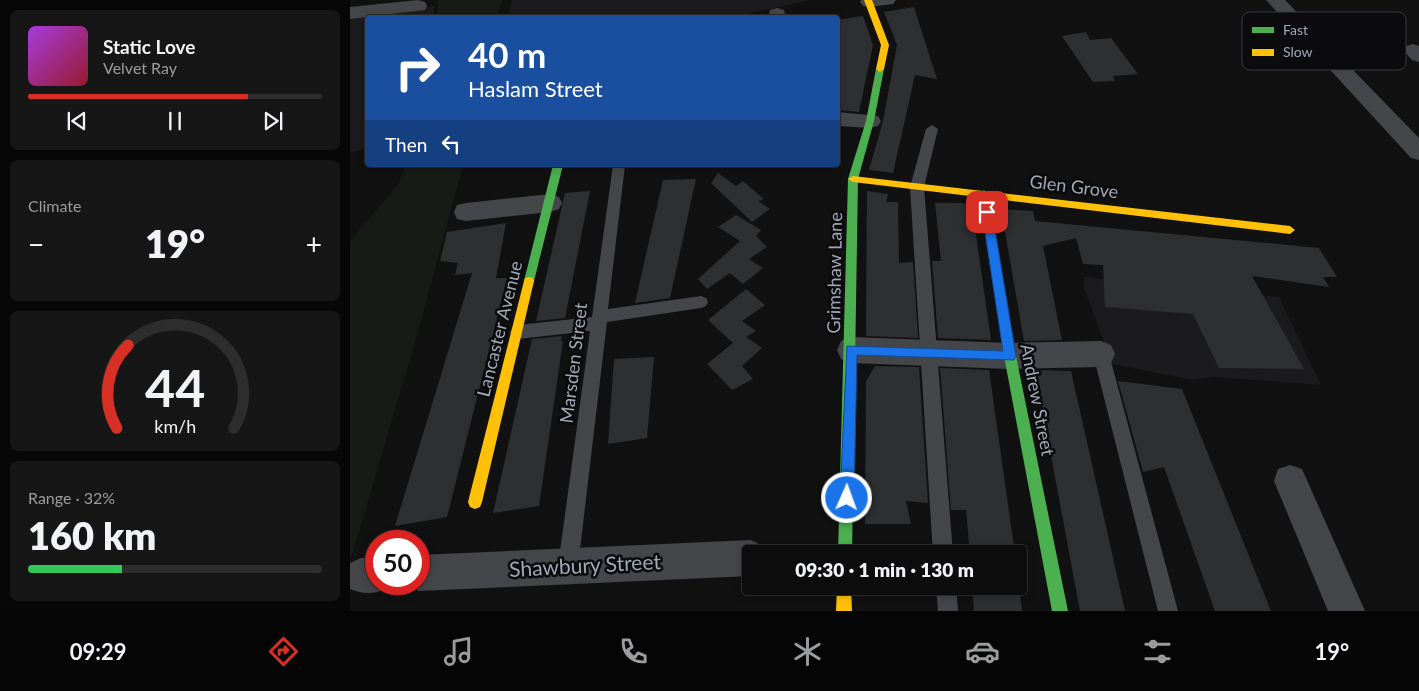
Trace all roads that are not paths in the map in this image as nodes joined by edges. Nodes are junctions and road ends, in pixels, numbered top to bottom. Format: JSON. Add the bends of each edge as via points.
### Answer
{"nodes":[{"id":1,"x":1275,"y":0,"type":"edge"},
{"id":2,"x":875,"y":1,"type":"edge"},
{"id":3,"x":418,"y":6,"type":"dead end"},
{"id":4,"x":1286,"y":12,"type":"edge"},
{"id":5,"x":350,"y":13,"type":"edge"},
{"id":6,"x":1341,"y":70,"type":"edge"},
{"id":7,"x":840,"y":119,"type":"edge"},
{"id":8,"x":870,"y":121,"type":"junction"},
{"id":9,"x":932,"y":129,"type":"dead end"},
{"id":10,"x":1419,"y":152,"type":"edge"},
{"id":11,"x":558,"y":167,"type":"edge"},
{"id":12,"x":619,"y":167,"type":"edge"},
{"id":13,"x":853,"y":179,"type":"junction"},
{"id":14,"x":917,"y":187,"type":"junction"},
{"id":15,"x":984,"y":194,"type":"junction"},
{"id":16,"x":550,"y":203,"type":"junction"},
{"id":17,"x":466,"y":212,"type":"dead end"},
{"id":18,"x":1290,"y":230,"type":"dead end"},
{"id":19,"x":701,"y":302,"type":"dead end"},
{"id":20,"x":599,"y":320,"type":"junction"},
{"id":21,"x":518,"y":332,"type":"junction"},
{"id":22,"x":851,"y":350,"type":"junction"},
{"id":23,"x":928,"y":353,"type":"junction"},
{"id":24,"x":1101,"y":354,"type":"joint"},
{"id":25,"x":1010,"y":356,"type":"junction"},
{"id":26,"x":1290,"y":481,"type":"dead end"},
{"id":27,"x":475,"y":502,"type":"dead end"},
{"id":28,"x":845,"y":545,"type":"edge"},
{"id":29,"x":942,"y":545,"type":"edge"},
{"id":30,"x":742,"y":558,"type":"edge"},
{"id":31,"x":568,"y":566,"type":"junction"},
{"id":32,"x":430,"y":572,"type":"edge"},
{"id":33,"x":844,"y":595,"type":"edge"},
{"id":34,"x":947,"y":595,"type":"edge"},
{"id":35,"x":844,"y":611,"type":"edge"},
{"id":36,"x":948,"y":611,"type":"edge"},
{"id":37,"x":1060,"y":611,"type":"edge"},
{"id":38,"x":1168,"y":611,"type":"edge"},
{"id":39,"x":1347,"y":611,"type":"edge"}],
"edges":[{"from":1,"to":4,"type":"street"},
{"from":2,"to":8,"type":"street","name":"Grimshaw Lane","via":[[884,44]]},
{"from":3,"to":5,"type":"street"},
{"from":6,"to":10,"type":"street"},
{"from":7,"to":8,"type":"street"},
{"from":8,"to":13,"type":"street","name":"Grimshaw Lane"},
{"from":9,"to":14,"type":"lane"},
{"from":11,"to":16,"type":"street","name":"Lancaster Avenue"},
{"from":12,"to":20,"type":"lane","name":"Marsden Street"},
{"from":13,"to":14,"type":"street","name":"Glen Grove"},
{"from":13,"to":22,"type":"street","name":"Grimshaw Lane"},
{"from":14,"to":15,"type":"street","name":"Glen Grove"},
{"from":14,"to":23,"type":"lane"},
{"from":15,"to":18,"type":"street","name":"Glen Grove"},
{"from":15,"to":25,"type":"street","name":"Andrew Street"},
{"from":16,"to":17,"type":"street"},
{"from":16,"to":21,"type":"street","name":"Lancaster Avenue"},
{"from":19,"to":20,"type":"lane"},
{"from":20,"to":21,"type":"lane"},
{"from":20,"to":31,"type":"lane","name":"Marsden Street"},
{"from":21,"to":27,"type":"street","name":"Lancaster Avenue"},
{"from":22,"to":23,"type":"street"},
{"from":22,"to":28,"type":"street","name":"Grimshaw Lane"},
{"from":23,"to":25,"type":"street"},
{"from":23,"to":29,"type":"lane"},
{"from":24,"to":25,"type":"street"},
{"from":24,"to":38,"type":"lane"},
{"from":25,"to":37,"type":"street","name":"Andrew Street"},
{"from":26,"to":39,"type":"street"},
{"from":30,"to":31,"type":"street","name":"Shawbury Street"},
{"from":31,"to":32,"type":"street","name":"Shawbury Street"},
{"from":33,"to":35,"type":"street"},
{"from":34,"to":36,"type":"lane"}]}
